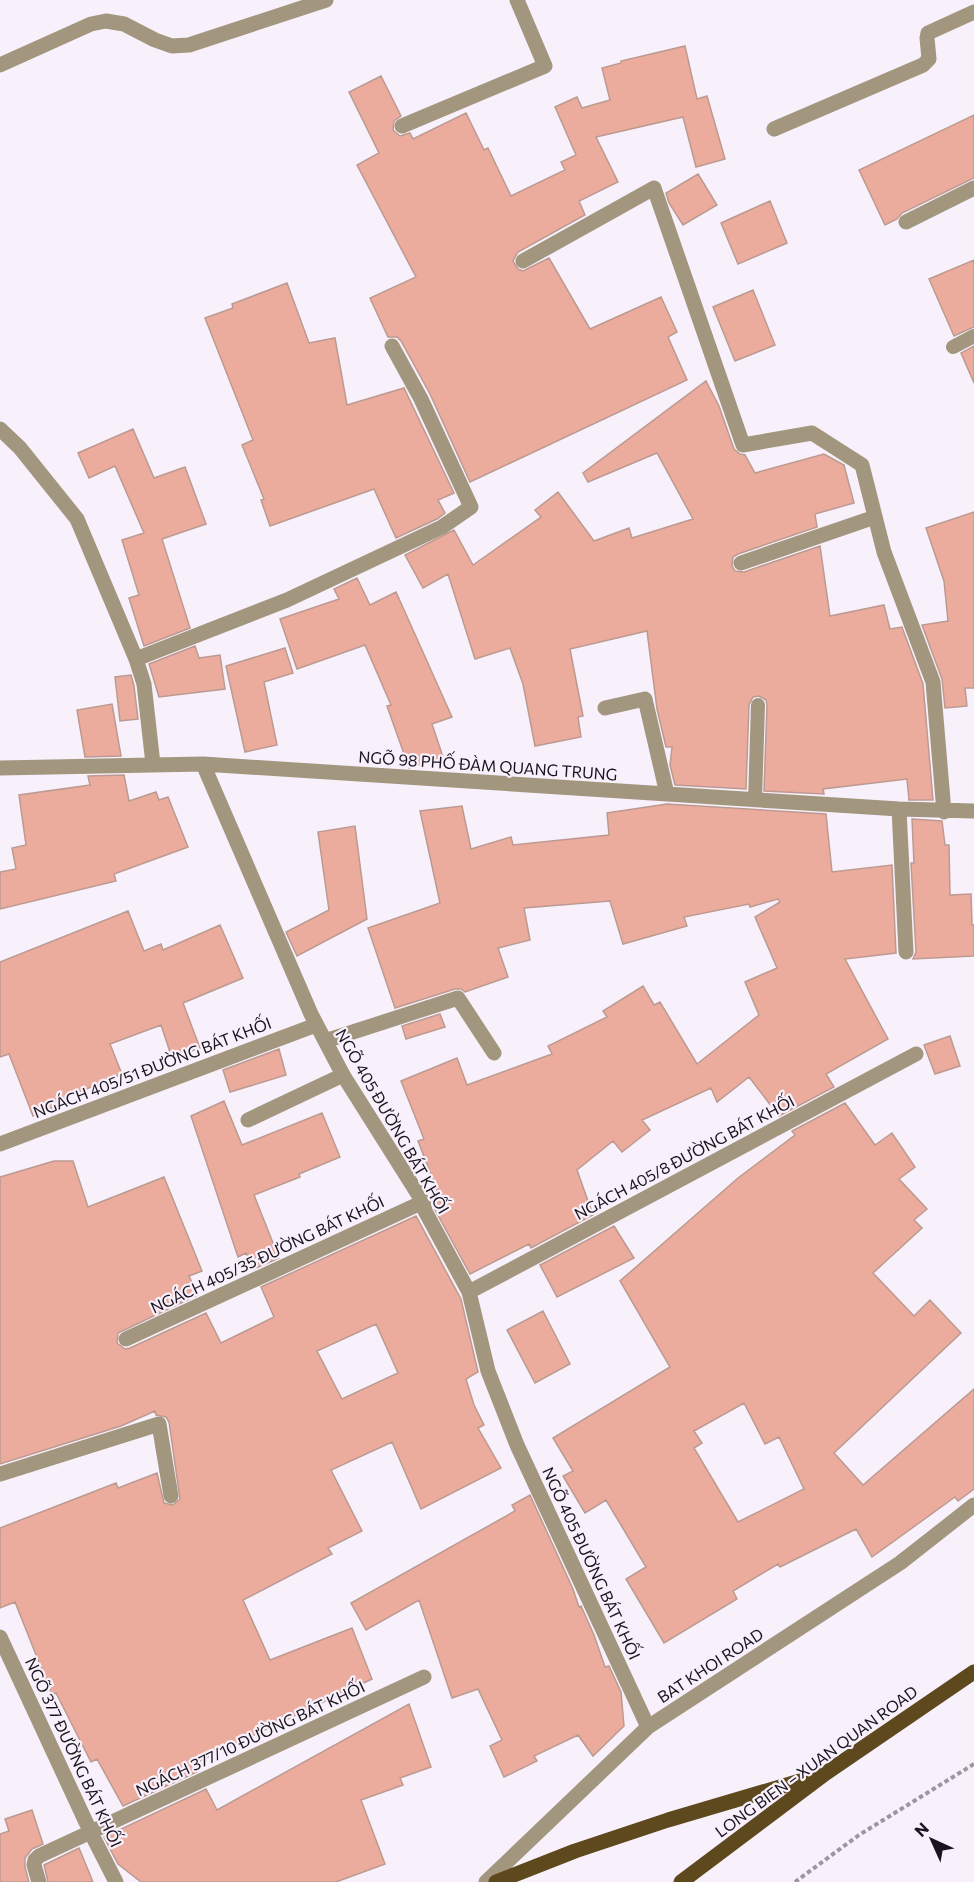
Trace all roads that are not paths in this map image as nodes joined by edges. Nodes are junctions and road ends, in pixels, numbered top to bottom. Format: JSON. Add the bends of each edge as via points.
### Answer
{"nodes":[{"id":1,"x":326,"y":0,"type":"edge"},
{"id":2,"x":517,"y":0,"type":"edge"},
{"id":3,"x":974,"y":12,"type":"edge"},
{"id":4,"x":0,"y":65,"type":"edge"},
{"id":5,"x":402,"y":126,"type":"dead end"},
{"id":6,"x":774,"y":129,"type":"dead end"},
{"id":7,"x":974,"y":188,"type":"edge"},
{"id":8,"x":906,"y":222,"type":"dead end"},
{"id":9,"x":523,"y":261,"type":"dead end"},
{"id":10,"x":974,"y":336,"type":"edge"},
{"id":11,"x":392,"y":346,"type":"dead end"},
{"id":12,"x":953,"y":347,"type":"dead end"},
{"id":13,"x":0,"y":429,"type":"edge"},
{"id":14,"x":876,"y":517,"type":"junction"},
{"id":15,"x":741,"y":563,"type":"dead end"},
{"id":16,"x":136,"y":659,"type":"junction"},
{"id":17,"x":759,"y":705,"type":"dead end"},
{"id":18,"x":605,"y":708,"type":"dead end"},
{"id":19,"x":153,"y":764,"type":"junction"},
{"id":20,"x":203,"y":764,"type":"junction"},
{"id":21,"x":0,"y":768,"type":"edge"},
{"id":22,"x":667,"y":794,"type":"junction"},
{"id":23,"x":754,"y":800,"type":"junction"},
{"id":24,"x":898,"y":809,"type":"junction"},
{"id":25,"x":974,"y":811,"type":"edge"},
{"id":26,"x":944,"y":812,"type":"junction"},
{"id":27,"x":906,"y":952,"type":"dead end"},
{"id":28,"x":316,"y":1025,"type":"junction"},
{"id":29,"x":325,"y":1041,"type":"junction"},
{"id":30,"x":494,"y":1053,"type":"dead end"},
{"id":31,"x":916,"y":1054,"type":"dead end"},
{"id":32,"x":343,"y":1075,"type":"junction"},
{"id":33,"x":248,"y":1120,"type":"dead end"},
{"id":34,"x":0,"y":1144,"type":"edge"},
{"id":35,"x":423,"y":1202,"type":"junction"},
{"id":36,"x":469,"y":1292,"type":"junction"},
{"id":37,"x":126,"y":1339,"type":"dead end"},
{"id":38,"x":0,"y":1474,"type":"edge"},
{"id":39,"x":171,"y":1496,"type":"dead end"},
{"id":40,"x":974,"y":1505,"type":"edge"},
{"id":41,"x":0,"y":1637,"type":"edge"},
{"id":42,"x":974,"y":1672,"type":"edge"},
{"id":43,"x":424,"y":1677,"type":"dead end"},
{"id":44,"x":648,"y":1727,"type":"junction"},
{"id":45,"x":826,"y":1773,"type":"junction"},
{"id":46,"x":91,"y":1833,"type":"junction"},
{"id":47,"x":39,"y":1882,"type":"edge"},
{"id":48,"x":116,"y":1882,"type":"edge"},
{"id":49,"x":486,"y":1882,"type":"edge"},
{"id":50,"x":496,"y":1882,"type":"edge"},
{"id":51,"x":681,"y":1882,"type":"edge"}],
"edges":[{"from":1,"to":4,"type":"street","via":[[189,45],[172,46],[124,24],[106,21]]},
{"from":2,"to":5,"type":"street","via":[[545,66]]},
{"from":3,"to":6,"type":"street","via":[[928,33],[929,59],[923,65]]},
{"from":7,"to":8,"type":"street"},
{"from":9,"to":14,"type":"street","via":[[654,188],[742,445],[812,433],[862,465]]},
{"from":10,"to":12,"type":"lane"},
{"from":11,"to":16,"type":"street","via":[[471,507],[442,527],[287,600]]},
{"from":13,"to":16,"type":"street","via":[[77,519]]},
{"from":14,"to":15,"type":"street"},
{"from":14,"to":26,"type":"street","via":[[884,552],[933,682]]},
{"from":16,"to":19,"type":"street","via":[[144,684]]},
{"from":17,"to":23,"type":"lane"},
{"from":18,"to":22,"type":"street","via":[[645,699]]},
{"from":19,"to":20,"type":"street","name":"NGÕ 98 PHỐ ĐÀM QUANG TRUNG"},
{"from":19,"to":21,"type":"street","name":"NGÕ 98 PHỐ ĐÀM QUANG TRUNG"},
{"from":20,"to":22,"type":"street","name":"NGÕ 98 PHỐ ĐÀM QUANG TRUNG"},
{"from":20,"to":28,"type":"street","name":"NGÕ 405 ĐƯỜNG BÁT KHỐI"},
{"from":22,"to":23,"type":"street","name":"NGÕ 98 PHỐ ĐÀM QUANG TRUNG"},
{"from":23,"to":24,"type":"street","name":"NGÕ 98 PHỐ ĐÀM QUANG TRUNG"},
{"from":24,"to":26,"type":"street","name":"NGÕ 98 PHỐ ĐÀM QUANG TRUNG"},
{"from":24,"to":27,"type":"street"},
{"from":25,"to":26,"type":"street","name":"NGÕ 98 PHỐ ĐÀM QUANG TRUNG"},
{"from":28,"to":29,"type":"street","name":"NGÕ 405 ĐƯỜNG BÁT KHỐI"},
{"from":28,"to":34,"type":"street","name":"NGÁCH 405/51 ĐƯỜNG BÁT KHỐI"},
{"from":29,"to":30,"type":"street","via":[[458,998]]},
{"from":29,"to":32,"type":"street","name":"NGÕ 405 ĐƯỜNG BÁT KHỐI"},
{"from":31,"to":36,"type":"street","name":"NGÁCH 405/8 ĐƯỜNG BÁT KHỐI"},
{"from":32,"to":33,"type":"street"},
{"from":32,"to":35,"type":"street","name":"NGÕ 405 ĐƯỜNG BÁT KHỐI"},
{"from":35,"to":36,"type":"street","name":"NGÕ 405 ĐƯỜNG BÁT KHỐI"},
{"from":35,"to":37,"type":"street","name":"NGÁCH 405/35 ĐƯỜNG BÁT KHỐI"},
{"from":36,"to":44,"type":"street","name":"NGÕ 405 ĐƯỜNG BÁT KHỐI","via":[[488,1371],[517,1445]]},
{"from":38,"to":39,"type":"street","via":[[159,1424]]},
{"from":40,"to":44,"type":"street","name":"BAT KHOI ROAD","via":[[900,1563]]},
{"from":41,"to":46,"type":"street","name":"NGÕ 377 ĐƯỜNG BÁT KHỐI"},
{"from":42,"to":45,"type":"main road","name":"LONG BIEN – XUAN QUAN ROAD"},
{"from":43,"to":46,"type":"street","name":"NGÁCH 377/10 ĐƯỜNG BÁT KHỐI"},
{"from":44,"to":49,"type":"street","name":"BAT KHOI ROAD"},
{"from":45,"to":50,"type":"main road","via":[[668,1820]]},
{"from":45,"to":51,"type":"main road","name":"LONG BIEN – XUAN QUAN ROAD"},
{"from":46,"to":47,"type":"street","name":"NGÁCH 377/10 ĐƯỜNG BÁT KHỐI","via":[[34,1860]]},
{"from":46,"to":48,"type":"street","name":"NGÕ 377 ĐƯỜNG BÁT KHỐI"}]}
